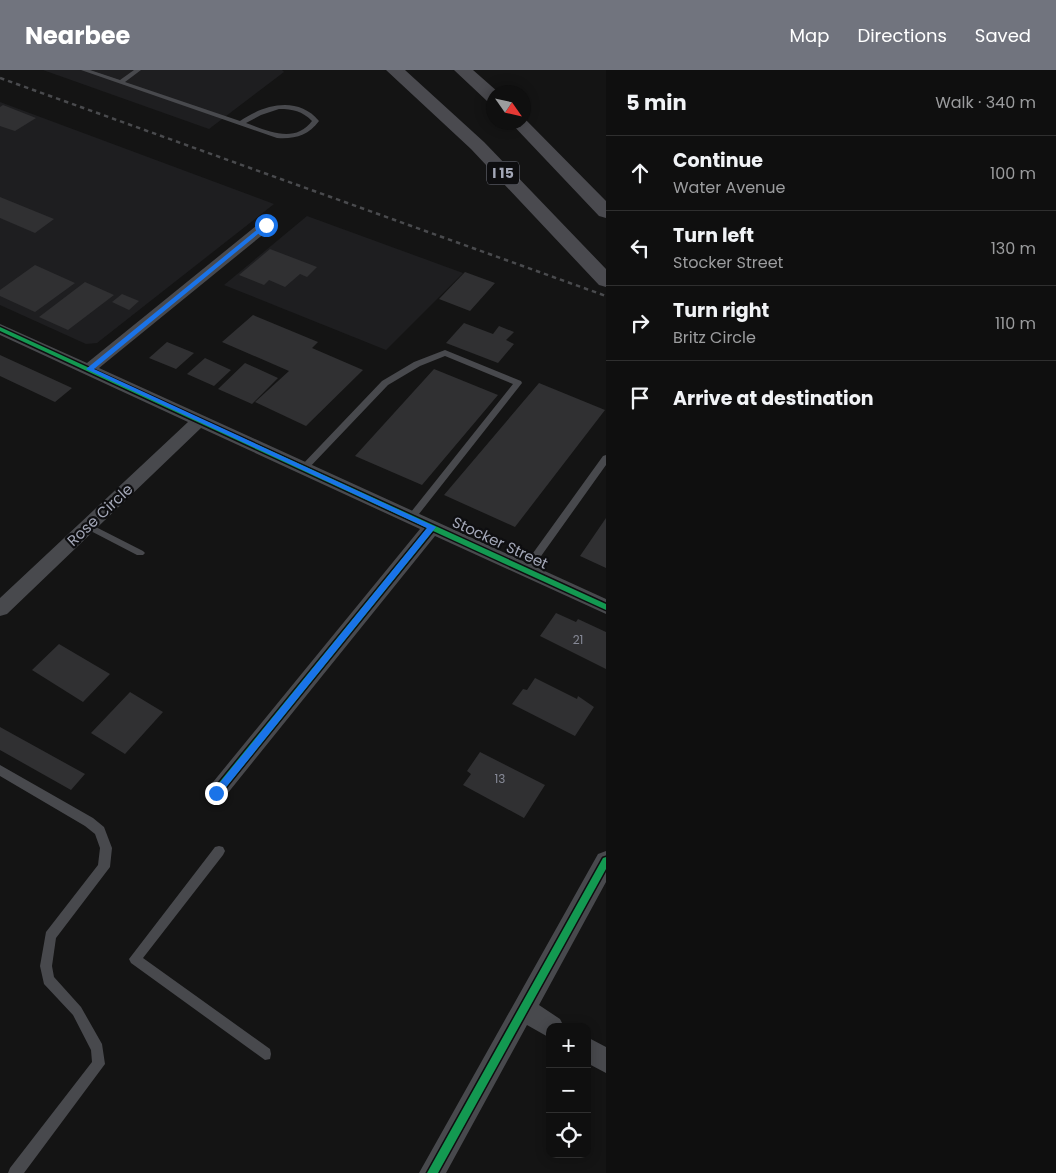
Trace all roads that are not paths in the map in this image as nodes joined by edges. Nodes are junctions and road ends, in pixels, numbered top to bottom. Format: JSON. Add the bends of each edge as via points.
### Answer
{"nodes":[{"id":1,"x":84,"y":70,"type":"edge"},
{"id":2,"x":138,"y":70,"type":"edge"},
{"id":3,"x":395,"y":70,"type":"edge"},
{"id":4,"x":462,"y":70,"type":"edge"},
{"id":5,"x":120,"y":82,"type":"junction"},
{"id":6,"x":486,"y":90,"type":"edge"},
{"id":7,"x":241,"y":124,"type":"junction"},
{"id":8,"x":527,"y":130,"type":"edge"},
{"id":9,"x":606,"y":212,"type":"edge"},
{"id":10,"x":266,"y":225,"type":"dead end"},
{"id":11,"x":606,"y":281,"type":"edge"},
{"id":12,"x":0,"y":329,"type":"edge"},
{"id":13,"x":89,"y":369,"type":"junction"},
{"id":14,"x":200,"y":420,"type":"junction"},
{"id":15,"x":606,"y":458,"type":"edge"},
{"id":16,"x":304,"y":468,"type":"junction"},
{"id":17,"x":412,"y":517,"type":"junction"},
{"id":18,"x":88,"y":526,"type":"junction"},
{"id":19,"x":432,"y":527,"type":"junction"},
{"id":20,"x":140,"y":553,"type":"dead end"},
{"id":21,"x":526,"y":570,"type":"junction"},
{"id":22,"x":606,"y":607,"type":"edge"},
{"id":23,"x":0,"y":609,"type":"edge"},
{"id":24,"x":0,"y":770,"type":"edge"},
{"id":25,"x":216,"y":793,"type":"dead end"},
{"id":26,"x":219,"y":851,"type":"dead end"},
{"id":27,"x":606,"y":861,"type":"edge"},
{"id":28,"x":524,"y":1009,"type":"junction"},
{"id":29,"x":546,"y":1023,"type":"edge"},
{"id":30,"x":591,"y":1052,"type":"edge"},
{"id":31,"x":265,"y":1054,"type":"dead end"},
{"id":32,"x":606,"y":1061,"type":"edge"},
{"id":33,"x":15,"y":1173,"type":"edge"},
{"id":34,"x":432,"y":1173,"type":"edge"}],
"edges":[{"from":1,"to":5,"type":"lane"},
{"from":2,"to":5,"type":"lane"},
{"from":3,"to":11,"type":"highway","number":"I 15","via":[[480,148]]},
{"from":4,"to":6,"type":"highway"},
{"from":5,"to":7,"type":"lane"},
{"from":7,"to":7,"type":"lane","via":[[277,136],[295,137],[316,121],[312,115],[298,108],[285,106],[269,108]]},
{"from":8,"to":9,"type":"highway"},
{"from":10,"to":13,"type":"street"},
{"from":12,"to":13,"type":"street","name":"Stocker Street"},
{"from":13,"to":14,"type":"street","name":"Stocker Street"},
{"from":14,"to":16,"type":"street","name":"Stocker Street"},
{"from":14,"to":18,"type":"street","name":"Rose Circle"},
{"from":15,"to":21,"type":"lane"},
{"from":16,"to":17,"type":"street","name":"Stocker Street"},
{"from":16,"to":17,"type":"lane","via":[[385,383],[417,364],[445,354],[518,383]]},
{"from":17,"to":19,"type":"street","name":"Stocker Street"},
{"from":18,"to":20,"type":"lane"},
{"from":18,"to":23,"type":"street","name":"Rose Circle"},
{"from":19,"to":21,"type":"street","name":"Stocker Street"},
{"from":19,"to":25,"type":"street"},
{"from":21,"to":22,"type":"street","name":"Stocker Street"},
{"from":24,"to":33,"type":"lane","via":[[89,822],[100,831],[106,848],[104,867],[50,936],[46,966],[48,980],[77,1011],[97,1049],[99,1064]]},
{"from":26,"to":31,"type":"lane","via":[[135,959]]},
{"from":27,"to":28,"type":"street"},
{"from":28,"to":29,"type":"street"},
{"from":28,"to":34,"type":"street"},
{"from":30,"to":32,"type":"street"}]}
